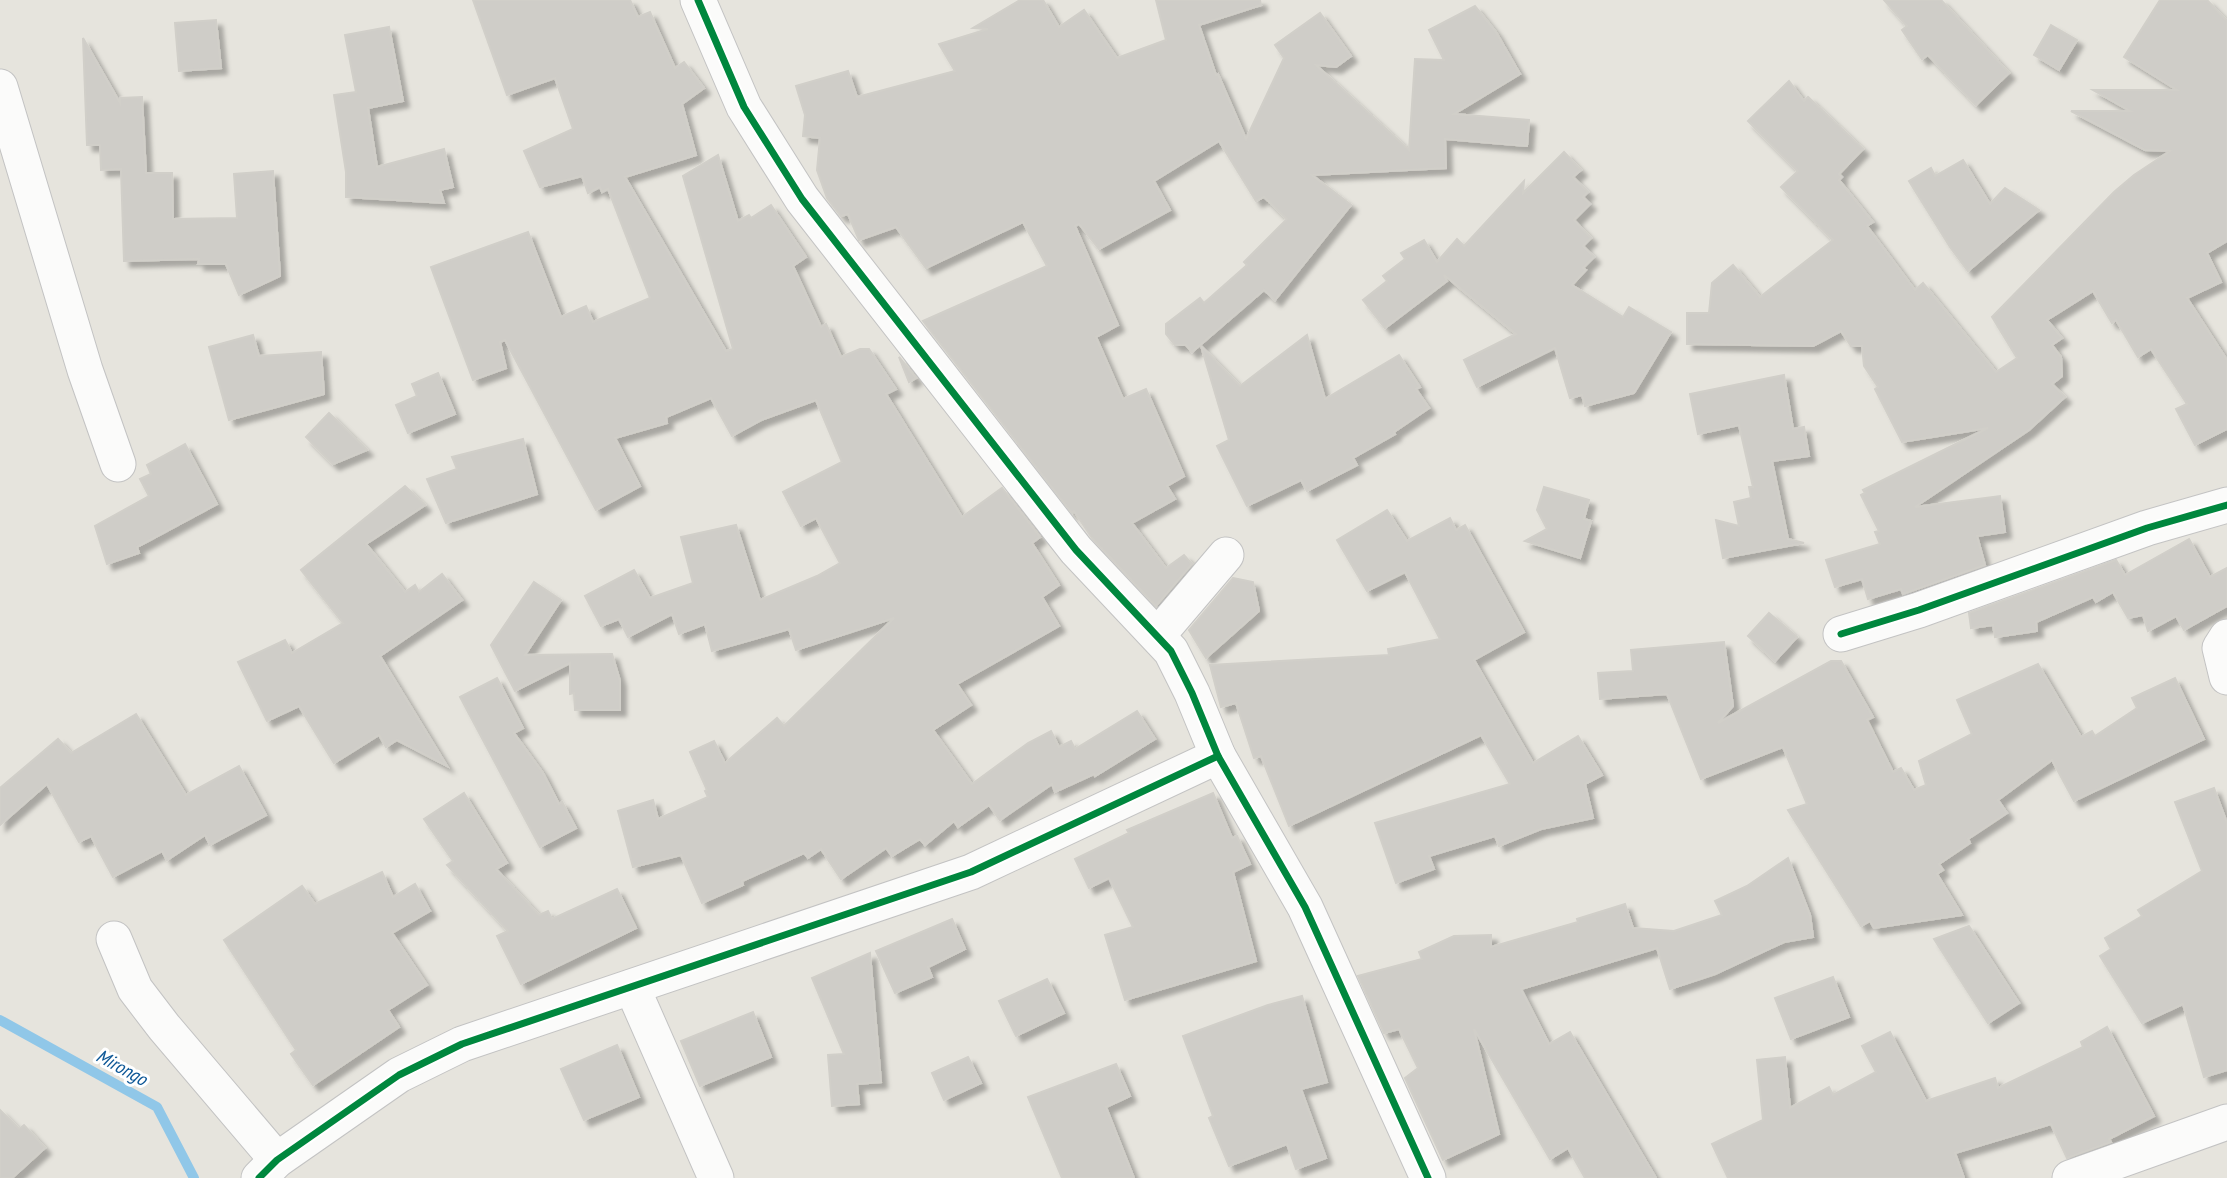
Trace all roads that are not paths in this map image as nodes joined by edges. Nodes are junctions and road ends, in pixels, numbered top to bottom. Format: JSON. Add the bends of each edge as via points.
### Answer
{"nodes":[{"id":1,"x":698,"y":0,"type":"edge"},
{"id":2,"x":0,"y":87,"type":"edge"},
{"id":3,"x":118,"y":464,"type":"dead end"},
{"id":4,"x":2227,"y":505,"type":"edge"},
{"id":5,"x":1226,"y":555,"type":"dead end"},
{"id":6,"x":1841,"y":634,"type":"dead end"},
{"id":7,"x":1158,"y":635,"type":"junction"},
{"id":8,"x":2227,"y":637,"type":"edge"},
{"id":9,"x":2227,"y":677,"type":"edge"},
{"id":10,"x":1218,"y":756,"type":"junction"},
{"id":11,"x":114,"y":939,"type":"dead end"},
{"id":12,"x":632,"y":987,"type":"junction"},
{"id":13,"x":2227,"y":1122,"type":"edge"},
{"id":14,"x":268,"y":1169,"type":"edge"},
{"id":15,"x":716,"y":1178,"type":"edge"},
{"id":16,"x":1428,"y":1178,"type":"edge"},
{"id":17,"x":2070,"y":1178,"type":"edge"}],
"edges":[{"from":1,"to":7,"type":"street","via":[[744,107],[802,199],[1076,550]]},
{"from":2,"to":3,"type":"street"},
{"from":4,"to":6,"type":"street","via":[[2147,528]]},
{"from":5,"to":7,"type":"street"},
{"from":7,"to":10,"type":"street","via":[[1182,673]]},
{"from":8,"to":9,"type":"street","via":[[2220,648]]},
{"from":10,"to":12,"type":"street","via":[[971,872]]},
{"from":10,"to":16,"type":"street","via":[[1305,907]]},
{"from":11,"to":14,"type":"street","via":[[135,989]]},
{"from":12,"to":14,"type":"street","via":[[462,1044],[399,1075]]},
{"from":12,"to":15,"type":"street"},
{"from":13,"to":17,"type":"street"}]}
